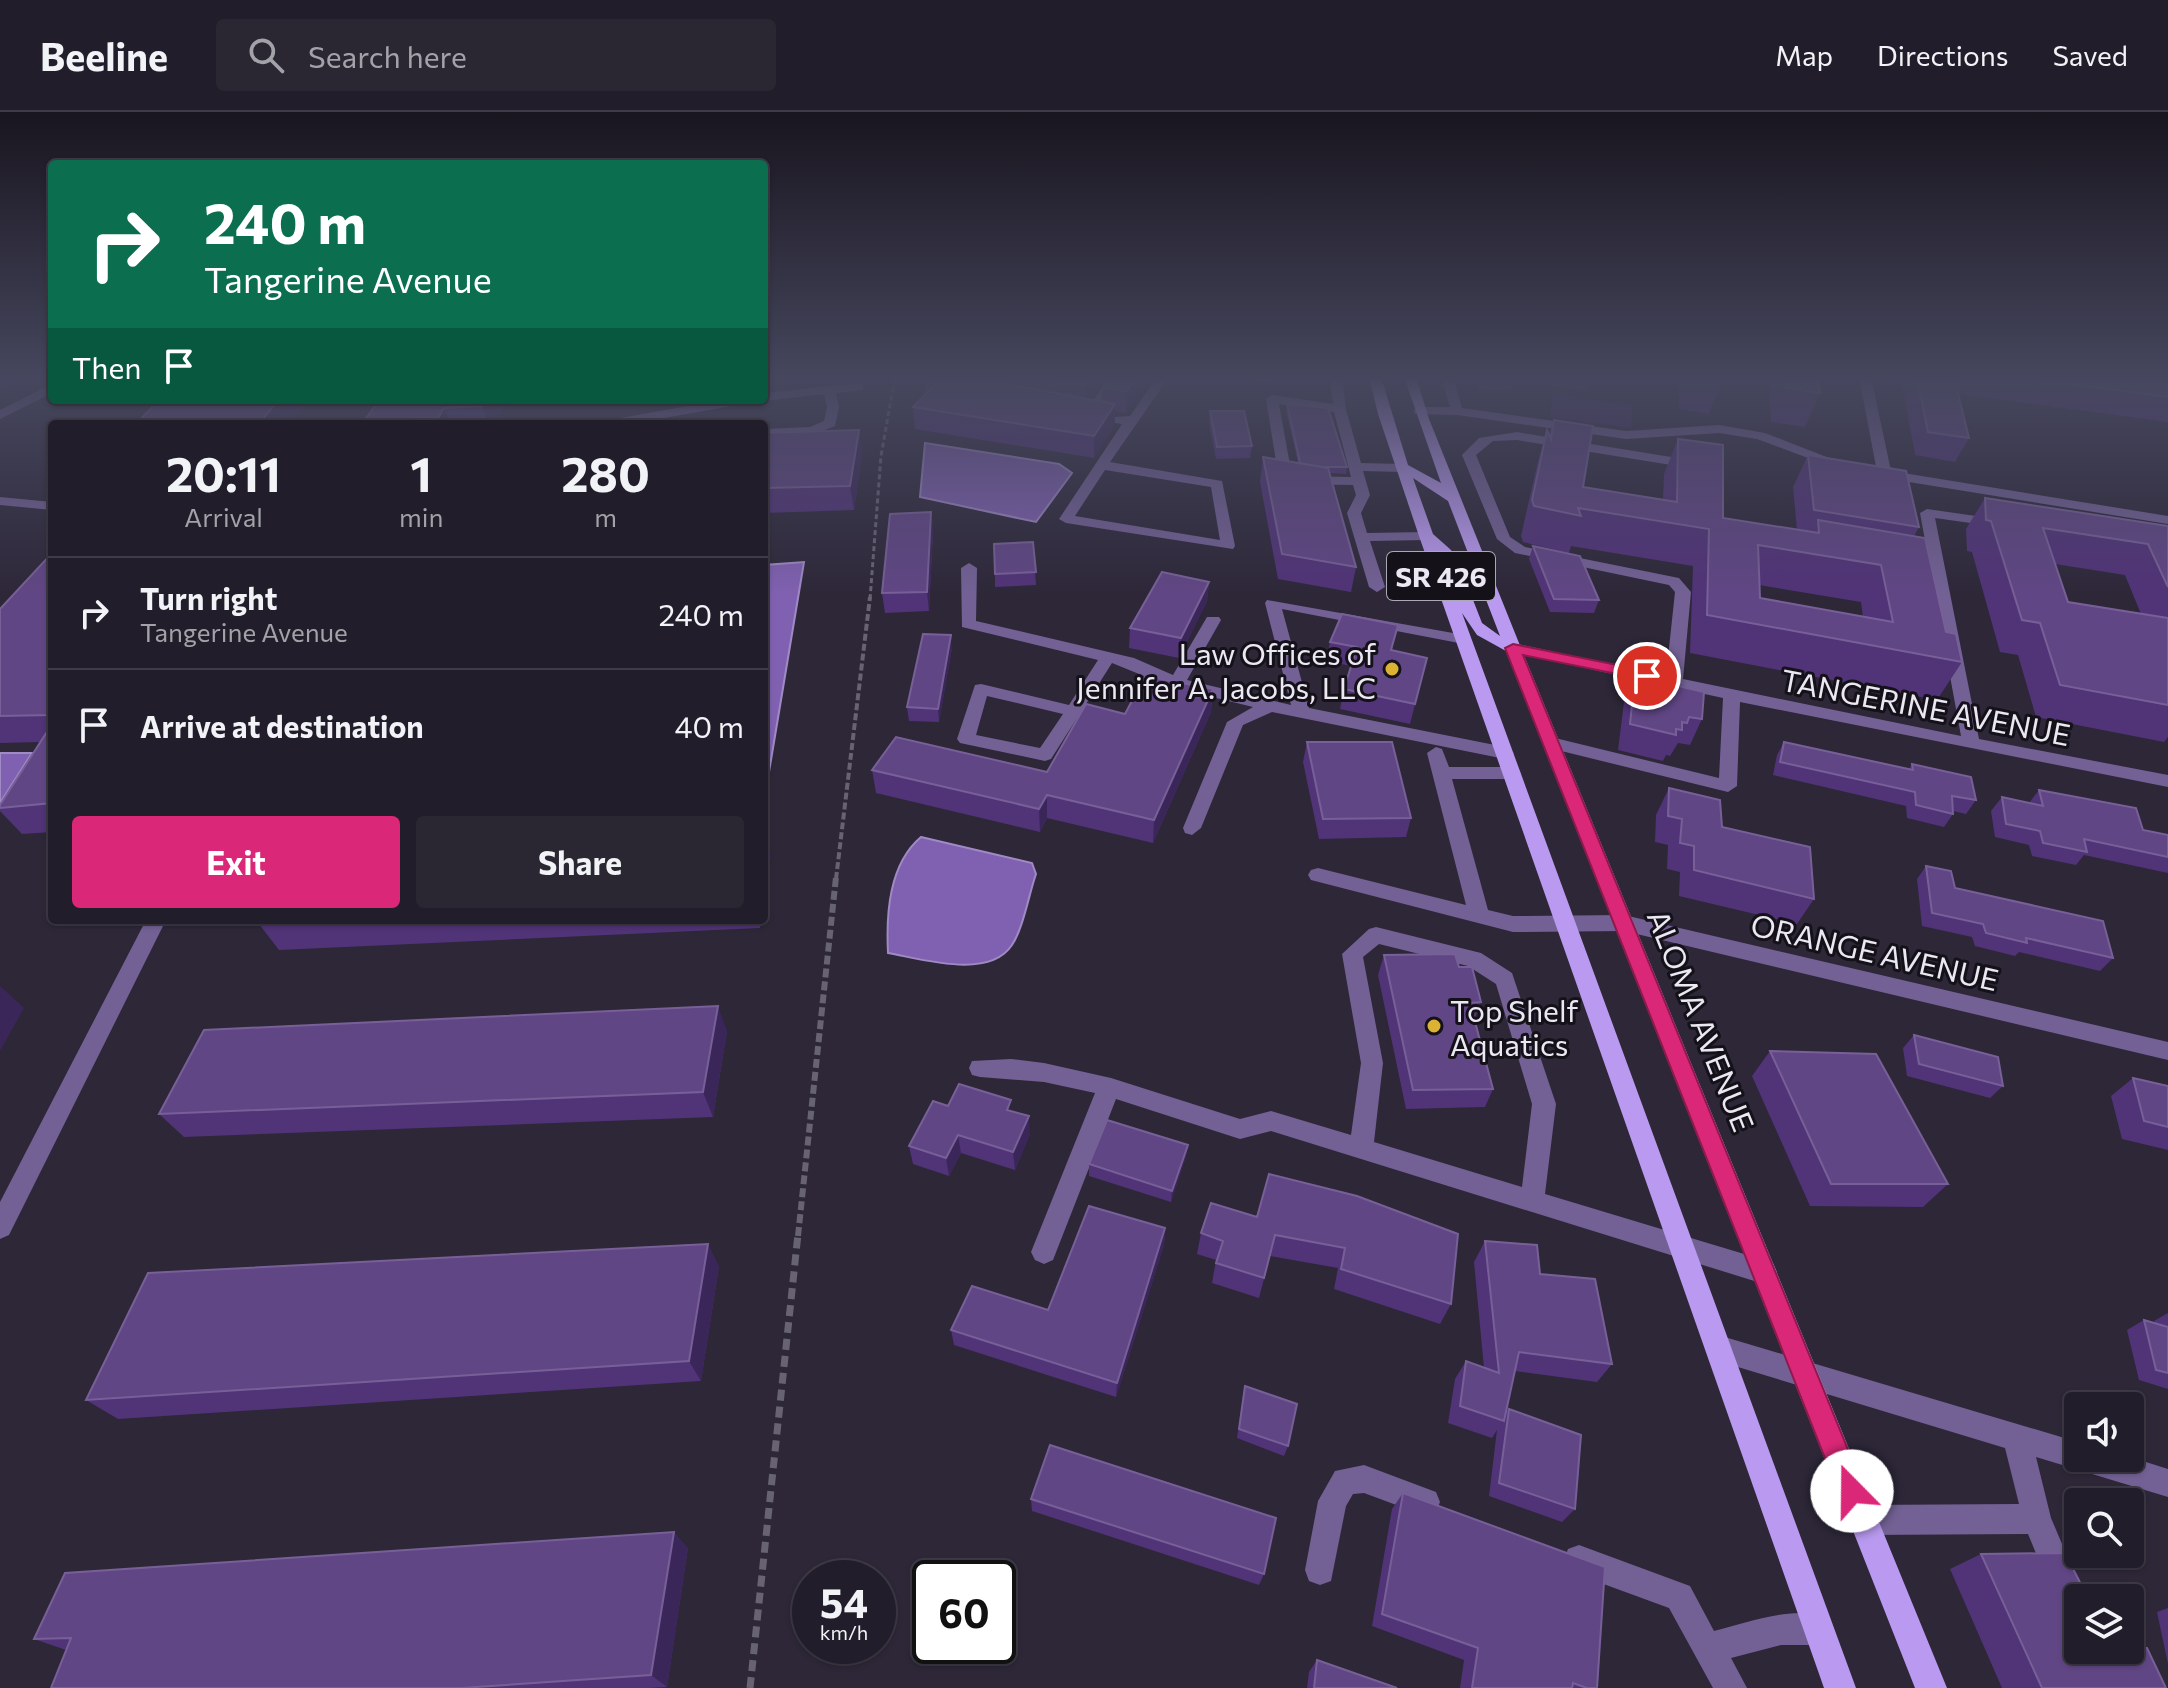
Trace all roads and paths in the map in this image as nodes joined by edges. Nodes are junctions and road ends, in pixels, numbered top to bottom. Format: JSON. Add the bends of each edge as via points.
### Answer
{"nodes":[{"id":1,"x":882,"y":451,"type":"edge"},
{"id":2,"x":1111,"y":451,"type":"edge"},
{"id":3,"x":1281,"y":451,"type":"edge"},
{"id":4,"x":1350,"y":451,"type":"edge"},
{"id":5,"x":1398,"y":451,"type":"edge"},
{"id":6,"x":1435,"y":451,"type":"edge"},
{"id":7,"x":1471,"y":451,"type":"edge"},
{"id":8,"x":1609,"y":451,"type":"edge"},
{"id":9,"x":1798,"y":451,"type":"edge"},
{"id":10,"x":1870,"y":451,"type":"edge"},
{"id":11,"x":1101,"y":465,"type":"junction"},
{"id":12,"x":1707,"y":466,"type":"edge"},
{"id":13,"x":1403,"y":468,"type":"junction"},
{"id":14,"x":1872,"y":471,"type":"junction"},
{"id":15,"x":1356,"y":474,"type":"junction"},
{"id":16,"x":1455,"y":499,"type":"junction"},
{"id":17,"x":0,"y":501,"type":"edge"},
{"id":18,"x":48,"y":506,"type":"edge"},
{"id":19,"x":2168,"y":520,"type":"edge"},
{"id":20,"x":2017,"y":526,"type":"edge"},
{"id":21,"x":1426,"y":536,"type":"junction"},
{"id":22,"x":1361,"y":537,"type":"junction"},
{"id":23,"x":969,"y":568,"type":"dead end"},
{"id":24,"x":1377,"y":587,"type":"dead end"},
{"id":25,"x":1213,"y":620,"type":"dead end"},
{"id":26,"x":1464,"y":639,"type":"junction"},
{"id":27,"x":1513,"y":648,"type":"junction"},
{"id":28,"x":1108,"y":657,"type":"junction"},
{"id":29,"x":1674,"y":681,"type":"junction"},
{"id":30,"x":1177,"y":683,"type":"junction"},
{"id":31,"x":1732,"y":695,"type":"junction"},
{"id":32,"x":1270,"y":706,"type":"junction"},
{"id":33,"x":1073,"y":711,"type":"junction"},
{"id":34,"x":1301,"y":712,"type":"junction"},
{"id":35,"x":1551,"y":743,"type":"junction"},
{"id":36,"x":1971,"y":744,"type":"junction"},
{"id":37,"x":1436,"y":753,"type":"dead end"},
{"id":38,"x":1505,"y":753,"type":"junction"},
{"id":39,"x":1442,"y":773,"type":"junction"},
{"id":40,"x":1512,"y":773,"type":"junction"},
{"id":41,"x":2168,"y":781,"type":"edge"},
{"id":42,"x":1192,"y":828,"type":"dead end"},
{"id":43,"x":1318,"y":875,"type":"dead end"},
{"id":44,"x":1479,"y":915,"type":"junction"},
{"id":45,"x":1624,"y":923,"type":"junction"},
{"id":46,"x":154,"y":924,"type":"edge"},
{"id":47,"x":1566,"y":924,"type":"junction"},
{"id":48,"x":2168,"y":1051,"type":"edge"},
{"id":49,"x":980,"y":1068,"type":"dead end"},
{"id":50,"x":1108,"y":1089,"type":"junction"},
{"id":51,"x":1361,"y":1149,"type":"junction"},
{"id":52,"x":1532,"y":1200,"type":"junction"},
{"id":53,"x":2,"y":1218,"type":"edge"},
{"id":54,"x":1681,"y":1246,"type":"junction"},
{"id":55,"x":1044,"y":1252,"type":"dead end"},
{"id":56,"x":1764,"y":1272,"type":"junction"},
{"id":57,"x":1718,"y":1348,"type":"junction"},
{"id":58,"x":1804,"y":1373,"type":"junction"},
{"id":59,"x":2017,"y":1438,"type":"junction"},
{"id":60,"x":2064,"y":1452,"type":"edge"},
{"id":61,"x":2131,"y":1472,"type":"edge"},
{"id":62,"x":2168,"y":1483,"type":"edge"},
{"id":63,"x":1449,"y":1511,"type":"edge"},
{"id":64,"x":2037,"y":1519,"type":"junction"},
{"id":65,"x":1863,"y":1520,"type":"junction"},
{"id":66,"x":1549,"y":1549,"type":"edge"},
{"id":67,"x":1320,"y":1570,"type":"dead end"},
{"id":68,"x":2064,"y":1584,"type":"edge"},
{"id":69,"x":1819,"y":1630,"type":"junction"},
{"id":70,"x":1707,"y":1648,"type":"junction"},
{"id":71,"x":750,"y":1688,"type":"edge"},
{"id":72,"x":1731,"y":1688,"type":"edge"},
{"id":73,"x":1840,"y":1688,"type":"edge"},
{"id":74,"x":1931,"y":1688,"type":"edge"}],
"edges":[{"from":1,"to":71,"type":"path","via":[[866,640]]},
{"from":2,"to":11,"type":"street"},
{"from":3,"to":15,"type":"street","via":[[1286,480]]},
{"from":4,"to":15,"type":"street"},
{"from":5,"to":13,"type":"main road","number":"SR 426"},
{"from":6,"to":16,"type":"main road","name":"ALOMA AVENUE","number":"SR 426"},
{"from":7,"to":29,"type":"street","via":[[1504,539],[1520,550],[1674,581],[1683,592]]},
{"from":8,"to":12,"type":"street"},
{"from":9,"to":14,"type":"street"},
{"from":10,"to":14,"type":"street"},
{"from":11,"to":11,"type":"street","via":[[1066,519],[1228,546],[1217,484]]},
{"from":13,"to":15,"type":"street"},
{"from":13,"to":16,"type":"main road"},
{"from":13,"to":21,"type":"main road","number":"SR 426"},
{"from":14,"to":19,"type":"street"},
{"from":15,"to":22,"type":"street","via":[[1363,495],[1354,513]]},
{"from":16,"to":27,"type":"main road","name":"ALOMA AVENUE","number":"SR 426"},
{"from":17,"to":18,"type":"street"},
{"from":20,"to":36,"type":"street","via":[[1927,513],[1931,572]]},
{"from":21,"to":22,"type":"street"},
{"from":21,"to":26,"type":"main road","number":"SR 426"},
{"from":21,"to":27,"type":"main road","via":[[1449,555],[1475,625]]},
{"from":22,"to":24,"type":"street"},
{"from":23,"to":28,"type":"street","via":[[968,624]]},
{"from":25,"to":30,"type":"street"},
{"from":26,"to":34,"type":"street","via":[[1273,603]]},
{"from":26,"to":38,"type":"main road","number":"SR 426"},
{"from":27,"to":29,"type":"street","name":"TANGERINE AVENUE"},
{"from":27,"to":35,"type":"main road","name":"ALOMA AVENUE","number":"SR 426"},
{"from":28,"to":30,"type":"street"},
{"from":28,"to":33,"type":"street"},
{"from":29,"to":31,"type":"street","name":"TANGERINE AVENUE"},
{"from":30,"to":32,"type":"street"},
{"from":31,"to":35,"type":"street","via":[[1728,786]]},
{"from":31,"to":36,"type":"street","name":"TANGERINE AVENUE"},
{"from":32,"to":34,"type":"street"},
{"from":32,"to":42,"type":"street","via":[[1236,722]]},
{"from":33,"to":33,"type":"street","via":[[1045,755],[966,739],[981,689]]},
{"from":34,"to":38,"type":"street"},
{"from":35,"to":45,"type":"main road","name":"ALOMA AVENUE","number":"SR 426"},
{"from":36,"to":41,"type":"street","name":"TANGERINE AVENUE"},
{"from":37,"to":39,"type":"street"},
{"from":38,"to":40,"type":"main road","number":"SR 426"},
{"from":39,"to":40,"type":"street"},
{"from":39,"to":44,"type":"street"},
{"from":40,"to":47,"type":"main road","number":"SR 426"},
{"from":43,"to":44,"type":"street","name":"ORANGE AVENUE"},
{"from":44,"to":47,"type":"street","name":"ORANGE AVENUE","via":[[1513,924]]},
{"from":45,"to":47,"type":"street","name":"ORANGE AVENUE"},
{"from":45,"to":48,"type":"street","name":"ORANGE AVENUE"},
{"from":45,"to":56,"type":"main road","name":"ALOMA AVENUE","number":"SR 426"},
{"from":46,"to":53,"type":"street"},
{"from":47,"to":54,"type":"main road","number":"SR 426"},
{"from":49,"to":50,"type":"street","via":[[1012,1066]]},
{"from":50,"to":51,"type":"street","via":[[1240,1129],[1271,1121]]},
{"from":50,"to":55,"type":"street"},
{"from":51,"to":52,"type":"street"},
{"from":51,"to":52,"type":"street","via":[[1372,1063],[1352,954],[1376,935],[1474,959],[1505,979],[1544,1104]]},
{"from":52,"to":54,"type":"street"},
{"from":54,"to":56,"type":"street"},
{"from":54,"to":57,"type":"main road","number":"SR 426"},
{"from":56,"to":58,"type":"main road","name":"ALOMA AVENUE","number":"SR 426"},
{"from":57,"to":58,"type":"street"},
{"from":57,"to":69,"type":"main road","number":"SR 426"},
{"from":58,"to":59,"type":"street"},
{"from":58,"to":65,"type":"main road","name":"ALOMA AVENUE","number":"SR 426"},
{"from":59,"to":60,"type":"street"},
{"from":59,"to":64,"type":"street"},
{"from":61,"to":62,"type":"street"},
{"from":63,"to":67,"type":"street","via":[[1364,1479],[1345,1481],[1332,1501]]},
{"from":64,"to":65,"type":"street"},
{"from":64,"to":68,"type":"street"},
{"from":65,"to":74,"type":"main road","name":"ALOMA AVENUE","number":"SR 426"},
{"from":66,"to":70,"type":"street","via":[[1679,1597]]},
{"from":69,"to":70,"type":"street","via":[[1781,1630]]},
{"from":69,"to":73,"type":"main road","number":"SR 426"},
{"from":70,"to":72,"type":"street"}]}
